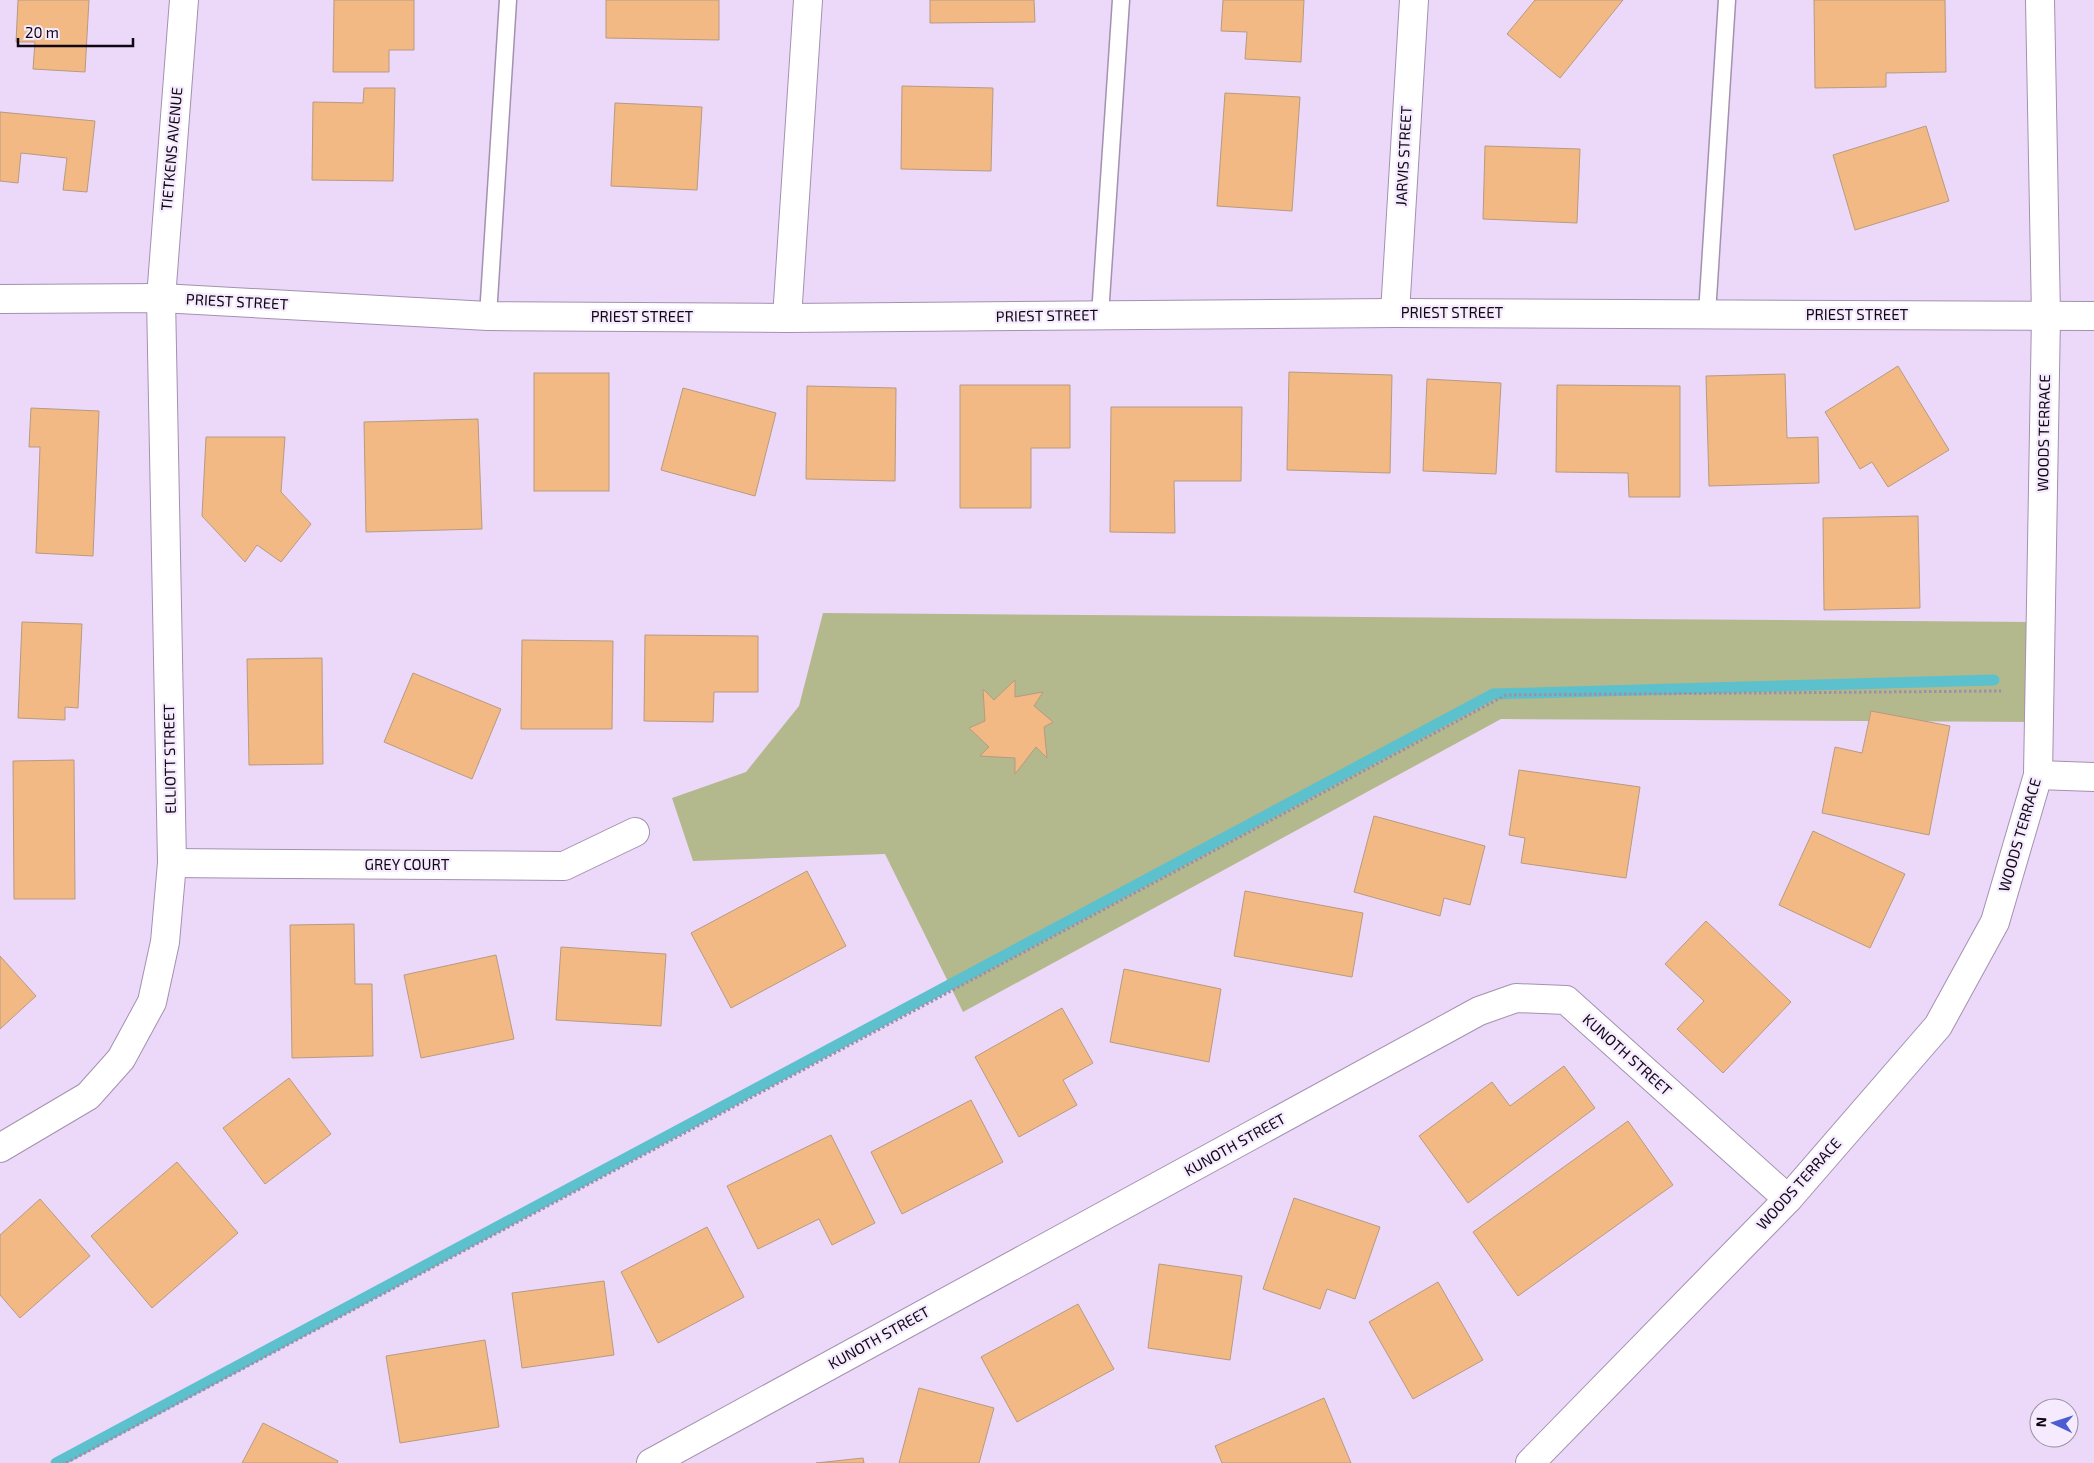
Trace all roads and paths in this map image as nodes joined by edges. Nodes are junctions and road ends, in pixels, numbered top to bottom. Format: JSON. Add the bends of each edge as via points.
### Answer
{"nodes":[{"id":1,"x":184,"y":0,"type":"edge"},
{"id":2,"x":508,"y":0,"type":"edge"},
{"id":3,"x":808,"y":0,"type":"edge"},
{"id":4,"x":1121,"y":0,"type":"edge"},
{"id":5,"x":1414,"y":0,"type":"edge"},
{"id":6,"x":1728,"y":0,"type":"edge"},
{"id":7,"x":2040,"y":0,"type":"edge"},
{"id":8,"x":160,"y":298,"type":"junction"},
{"id":9,"x":0,"y":299,"type":"edge"},
{"id":10,"x":1395,"y":313,"type":"junction"},
{"id":11,"x":1707,"y":314,"type":"junction"},
{"id":12,"x":1100,"y":315,"type":"junction"},
{"id":13,"x":488,"y":316,"type":"junction"},
{"id":14,"x":2046,"y":316,"type":"junction"},
{"id":15,"x":2094,"y":316,"type":"edge"},
{"id":16,"x":787,"y":318,"type":"junction"},
{"id":17,"x":2001,"y":691,"type":"dead end"},
{"id":18,"x":2038,"y":775,"type":"junction"},
{"id":19,"x":2094,"y":776,"type":"edge"},
{"id":20,"x":635,"y":832,"type":"dead end"},
{"id":21,"x":172,"y":864,"type":"junction"},
{"id":22,"x":0,"y":1148,"type":"edge"},
{"id":23,"x":1788,"y":1199,"type":"junction"},
{"id":24,"x":66,"y":1463,"type":"edge"},
{"id":25,"x":651,"y":1463,"type":"edge"},
{"id":26,"x":1530,"y":1463,"type":"edge"}],
"edges":[{"from":1,"to":8,"type":"street","name":"TIETKENS AVENUE"},
{"from":2,"to":13,"type":"lane"},
{"from":3,"to":16,"type":"street"},
{"from":4,"to":12,"type":"lane"},
{"from":5,"to":10,"type":"street","name":"JARVIS STREET"},
{"from":6,"to":11,"type":"lane"},
{"from":7,"to":14,"type":"street","name":"WOODS TERRACE"},
{"from":8,"to":9,"type":"street","name":"PRIEST STREET"},
{"from":8,"to":13,"type":"street","name":"PRIEST STREET"},
{"from":8,"to":21,"type":"street","name":"ELLIOTT STREET"},
{"from":10,"to":11,"type":"street","name":"PRIEST STREET"},
{"from":10,"to":12,"type":"street","name":"PRIEST STREET"},
{"from":11,"to":14,"type":"street","name":"PRIEST STREET"},
{"from":12,"to":16,"type":"street","name":"PRIEST STREET"},
{"from":13,"to":16,"type":"street","name":"PRIEST STREET"},
{"from":14,"to":15,"type":"street","name":"PRIEST STREET"},
{"from":14,"to":18,"type":"street","name":"WOODS TERRACE"},
{"from":17,"to":24,"type":"path","via":[[1506,695]]},
{"from":18,"to":19,"type":"street"},
{"from":18,"to":23,"type":"street","name":"WOODS TERRACE","via":[[1995,922],[1938,1026]]},
{"from":20,"to":21,"type":"street","name":"GREY COURT","via":[[564,866]]},
{"from":21,"to":22,"type":"street","name":"ELLIOTT STREET","via":[[165,942],[152,1002],[121,1059],[88,1096]]},
{"from":23,"to":25,"type":"street","name":"KUNOTH STREET","via":[[1566,1000],[1516,998],[1479,1011]]},
{"from":23,"to":26,"type":"street","name":"WOODS TERRACE"}]}
